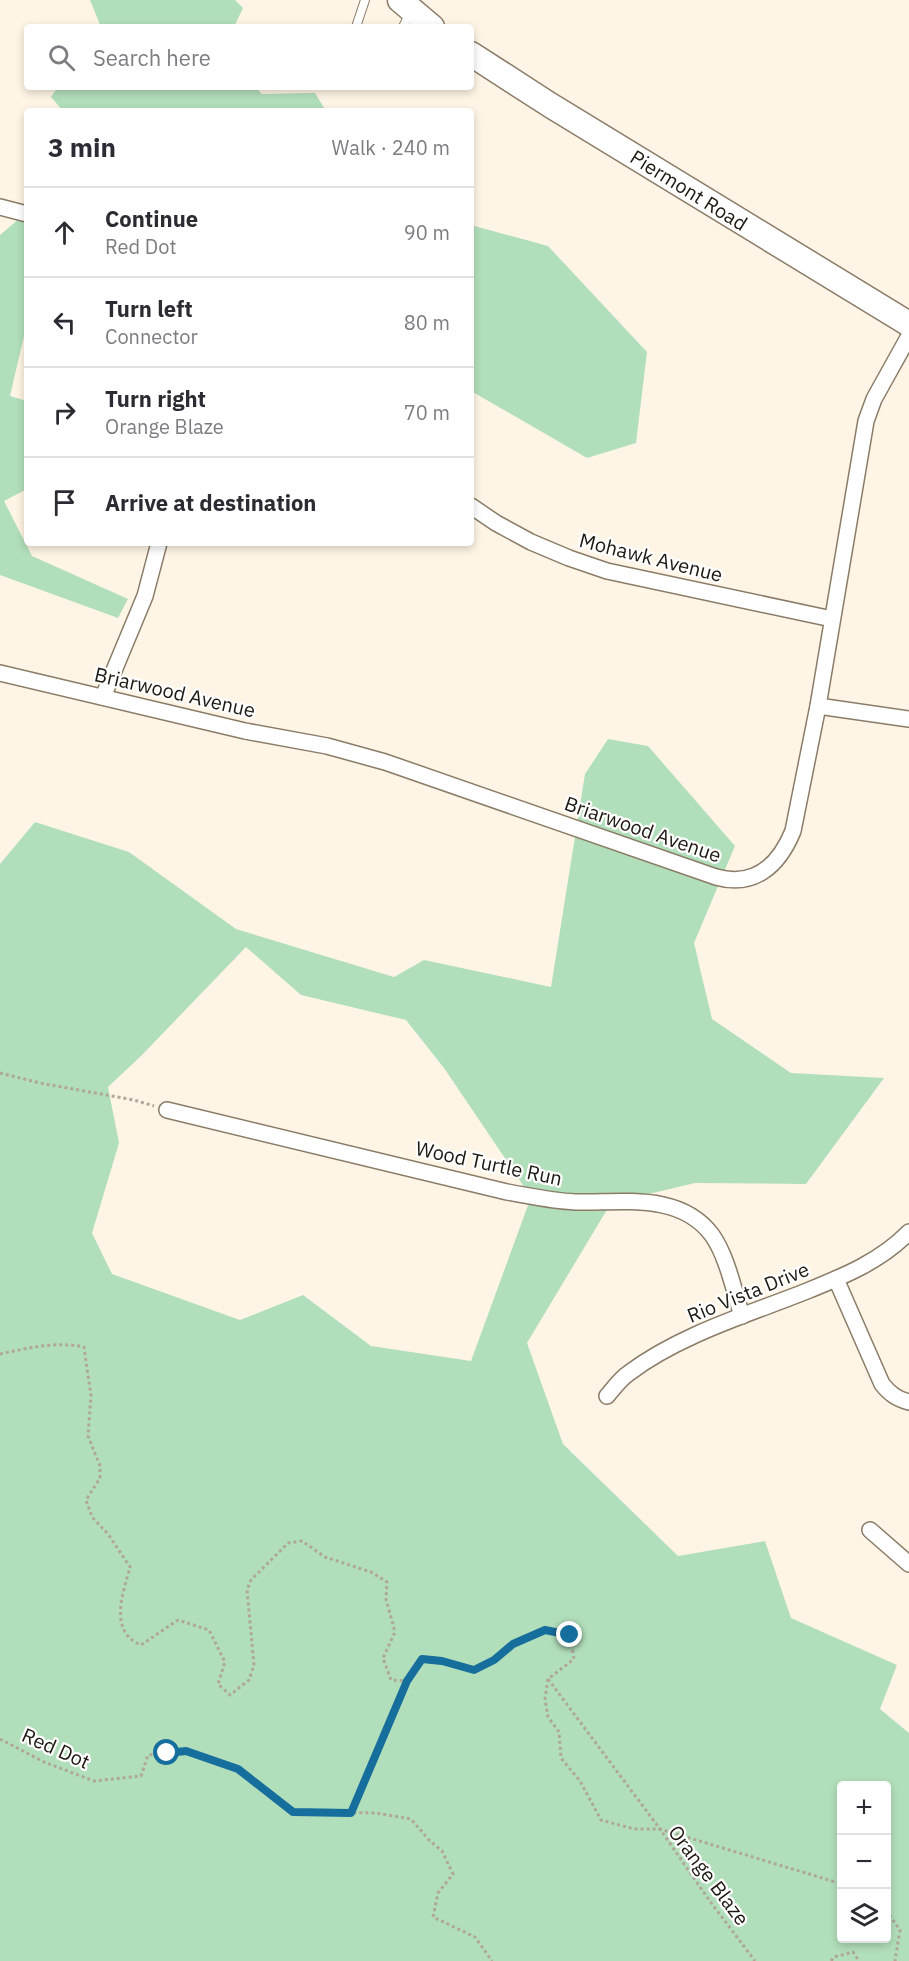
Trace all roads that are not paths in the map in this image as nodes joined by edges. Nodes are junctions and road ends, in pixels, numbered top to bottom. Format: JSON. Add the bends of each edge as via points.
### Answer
{"nodes":[{"id":1,"x":365,"y":0,"type":"edge"},
{"id":2,"x":405,"y":12,"type":"edge"},
{"id":3,"x":357,"y":24,"type":"edge"},
{"id":4,"x":427,"y":24,"type":"edge"},
{"id":5,"x":474,"y":56,"type":"edge"},
{"id":6,"x":0,"y":207,"type":"edge"},
{"id":7,"x":24,"y":213,"type":"edge"},
{"id":8,"x":909,"y":324,"type":"edge"},
{"id":9,"x":909,"y":336,"type":"edge"},
{"id":10,"x":474,"y":509,"type":"edge"},
{"id":11,"x":158,"y":546,"type":"edge"},
{"id":12,"x":832,"y":619,"type":"junction"},
{"id":13,"x":0,"y":673,"type":"edge"},
{"id":14,"x":103,"y":697,"type":"junction"},
{"id":15,"x":818,"y":706,"type":"junction"},
{"id":16,"x":909,"y":719,"type":"edge"},
{"id":17,"x":167,"y":1110,"type":"road end"},
{"id":18,"x":909,"y":1232,"type":"edge"},
{"id":19,"x":836,"y":1279,"type":"junction"},
{"id":20,"x":742,"y":1316,"type":"junction"},
{"id":21,"x":606,"y":1396,"type":"dead end"},
{"id":22,"x":909,"y":1402,"type":"edge"},
{"id":23,"x":870,"y":1530,"type":"dead end"},
{"id":24,"x":909,"y":1564,"type":"edge"}],
"edges":[{"from":1,"to":3,"type":"lane"},
{"from":2,"to":4,"type":"main road"},
{"from":5,"to":8,"type":"main road","name":"Piermont Road"},
{"from":6,"to":7,"type":"street"},
{"from":9,"to":12,"type":"street","name":"Briarwood Avenue","via":[[866,421]]},
{"from":10,"to":12,"type":"street","name":"Mohawk Avenue","via":[[531,542],[607,571]]},
{"from":11,"to":14,"type":"street","via":[[145,596]]},
{"from":12,"to":15,"type":"street","name":"Briarwood Avenue"},
{"from":13,"to":14,"type":"street","name":"Briarwood Avenue"},
{"from":14,"to":15,"type":"street","name":"Briarwood Avenue","via":[[385,762],[716,877],[738,880],[765,871],[786,849]]},
{"from":15,"to":16,"type":"street"},
{"from":17,"to":20,"type":"street","name":"Wood Turtle Run","via":[[507,1192],[573,1202],[654,1202],[672,1206],[701,1223],[712,1235]]},
{"from":18,"to":19,"type":"street","name":"Rio Vista Drive","via":[[886,1252]]},
{"from":19,"to":20,"type":"street","name":"Rio Vista Drive"},
{"from":19,"to":22,"type":"street","via":[[882,1384],[900,1400]]},
{"from":20,"to":21,"type":"street","name":"Rio Vista Drive","via":[[660,1353],[627,1374]]},
{"from":23,"to":24,"type":"street"}]}
